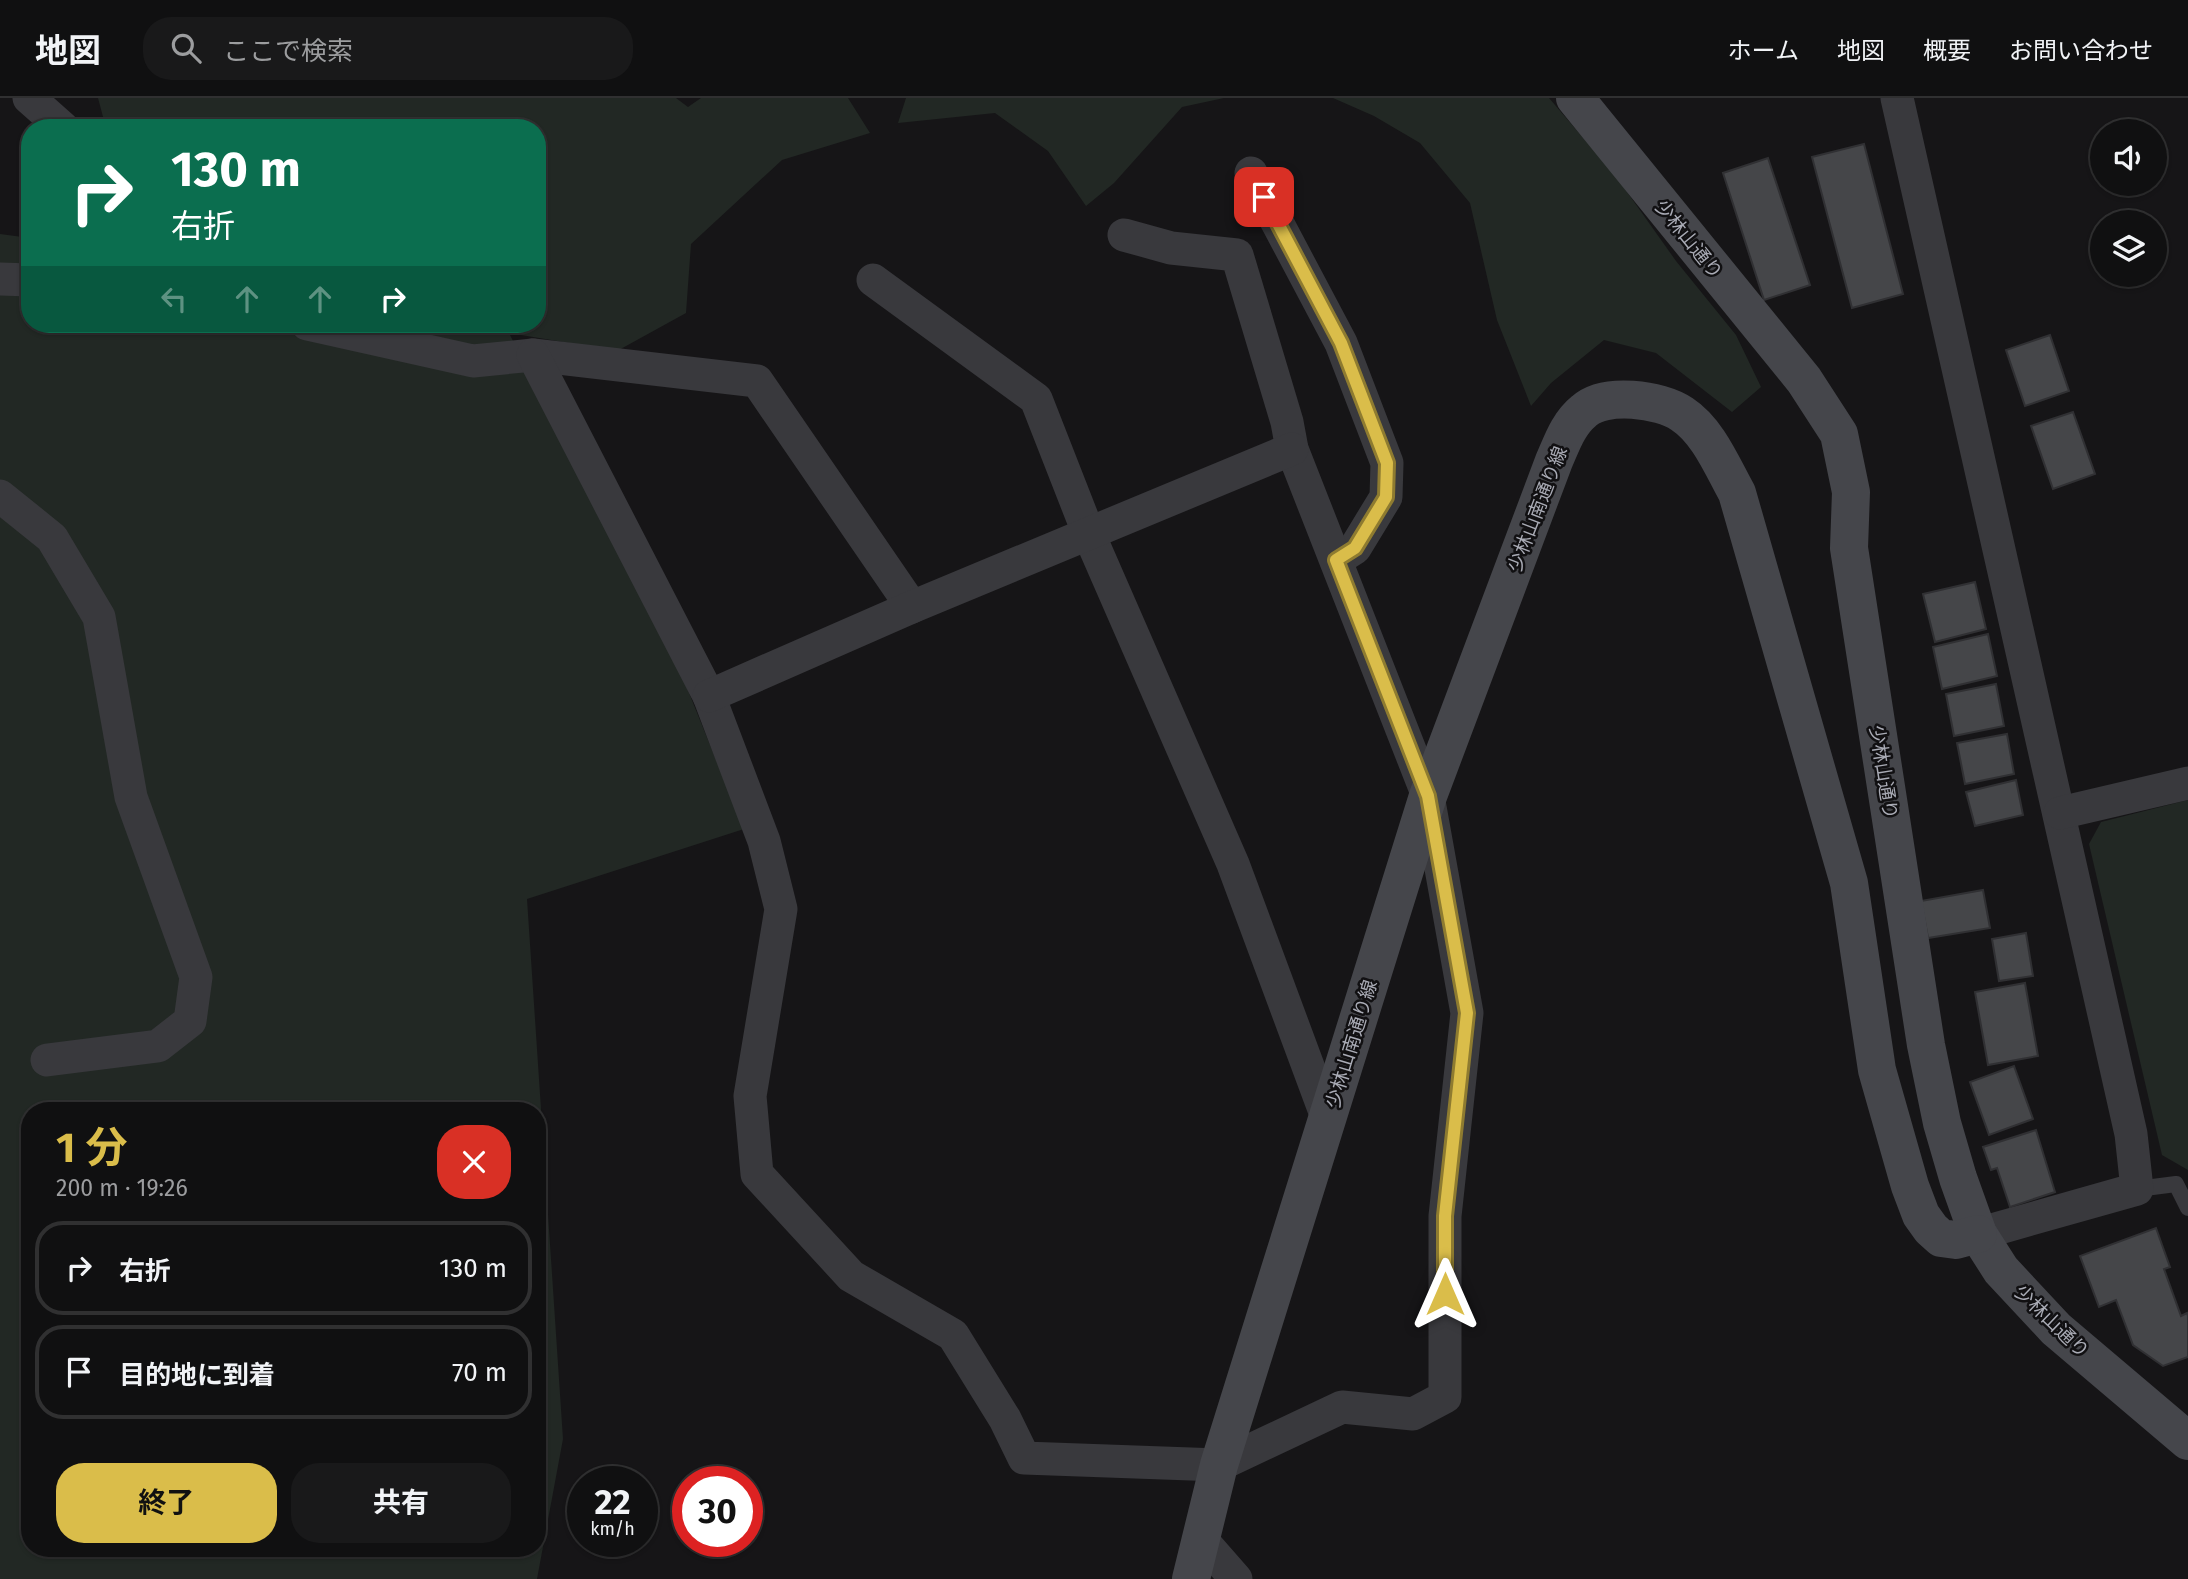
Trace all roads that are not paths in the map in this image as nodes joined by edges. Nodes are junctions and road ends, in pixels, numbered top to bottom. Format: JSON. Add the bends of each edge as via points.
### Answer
{"nodes":[{"id":1,"x":29,"y":98,"type":"edge"},
{"id":2,"x":1575,"y":98,"type":"edge"},
{"id":3,"x":1897,"y":98,"type":"edge"},
{"id":4,"x":53,"y":119,"type":"edge"},
{"id":5,"x":1251,"y":173,"type":"dead end"},
{"id":6,"x":1124,"y":235,"type":"dead end"},
{"id":7,"x":0,"y":279,"type":"edge"},
{"id":8,"x":21,"y":280,"type":"edge"},
{"id":9,"x":873,"y":280,"type":"dead end"},
{"id":10,"x":347,"y":333,"type":"edge"},
{"id":11,"x":533,"y":355,"type":"junction"},
{"id":12,"x":1292,"y":449,"type":"junction"},
{"id":13,"x":0,"y":496,"type":"edge"},
{"id":14,"x":1088,"y":532,"type":"junction"},
{"id":15,"x":1336,"y":560,"type":"junction"},
{"id":16,"x":912,"y":607,"type":"junction"},
{"id":17,"x":709,"y":696,"type":"junction"},
{"id":18,"x":2188,"y":783,"type":"edge"},
{"id":19,"x":1428,"y":796,"type":"junction"},
{"id":20,"x":2060,"y":813,"type":"junction"},
{"id":21,"x":47,"y":1060,"type":"dead end"},
{"id":22,"x":1328,"y":1120,"type":"junction"},
{"id":23,"x":2137,"y":1189,"type":"junction"},
{"id":24,"x":2188,"y":1208,"type":"edge"},
{"id":25,"x":1978,"y":1234,"type":"junction"},
{"id":26,"x":2188,"y":1441,"type":"edge"},
{"id":27,"x":1219,"y":1465,"type":"junction"},
{"id":28,"x":1201,"y":1539,"type":"junction"},
{"id":29,"x":1191,"y":1579,"type":"edge"},
{"id":30,"x":1236,"y":1579,"type":"edge"}],
"edges":[{"from":1,"to":4,"type":"street"},
{"from":2,"to":25,"type":"street","name":"少林山通り","via":[[1804,380],[1839,434],[1851,492],[1849,548],[1926,1045],[1942,1123]]},
{"from":3,"to":20,"type":"street"},
{"from":5,"to":15,"type":"street","via":[[1341,343],[1387,463],[1386,497],[1355,548]]},
{"from":6,"to":12,"type":"street","via":[[1171,248],[1237,255]]},
{"from":7,"to":8,"type":"street"},
{"from":9,"to":14,"type":"street","via":[[1036,399]]},
{"from":10,"to":11,"type":"street","via":[[473,361]]},
{"from":11,"to":16,"type":"street","via":[[757,381]]},
{"from":11,"to":17,"type":"street"},
{"from":12,"to":14,"type":"street"},
{"from":12,"to":15,"type":"street"},
{"from":13,"to":21,"type":"street","via":[[52,538],[99,617],[131,797],[196,977],[190,1021],[158,1046]]},
{"from":14,"to":16,"type":"street"},
{"from":14,"to":22,"type":"street","via":[[1233,864]]},
{"from":15,"to":19,"type":"street"},
{"from":16,"to":17,"type":"street"},
{"from":17,"to":27,"type":"street","via":[[764,841],[780,909],[750,1096],[757,1174],[851,1276],[953,1335],[1024,1458]]},
{"from":18,"to":20,"type":"street"},
{"from":19,"to":22,"type":"street","name":"少林山南通り線"},
{"from":19,"to":25,"type":"street","name":"少林山南通り線","via":[[1569,427],[1586,408],[1608,401],[1655,401],[1683,415],[1710,444],[1737,493],[1757,559],[1849,883],[1877,1070],[1910,1186],[1922,1215],[1941,1238],[1956,1240]]},
{"from":19,"to":27,"type":"street","via":[[1467,1013],[1445,1216],[1445,1397],[1413,1414],[1342,1407]]},
{"from":20,"to":23,"type":"street","via":[[2131,1134]]},
{"from":22,"to":27,"type":"street","name":"少林山南通り線"},
{"from":23,"to":24,"type":"lane","via":[[2176,1184]]},
{"from":23,"to":25,"type":"street"},
{"from":25,"to":26,"type":"street","name":"少林山通り","via":[[2001,1270],[2056,1329]]},
{"from":27,"to":28,"type":"street","name":"少林山南通り線"},
{"from":28,"to":29,"type":"street","name":"少林山南通り線"},
{"from":28,"to":30,"type":"street"}]}
